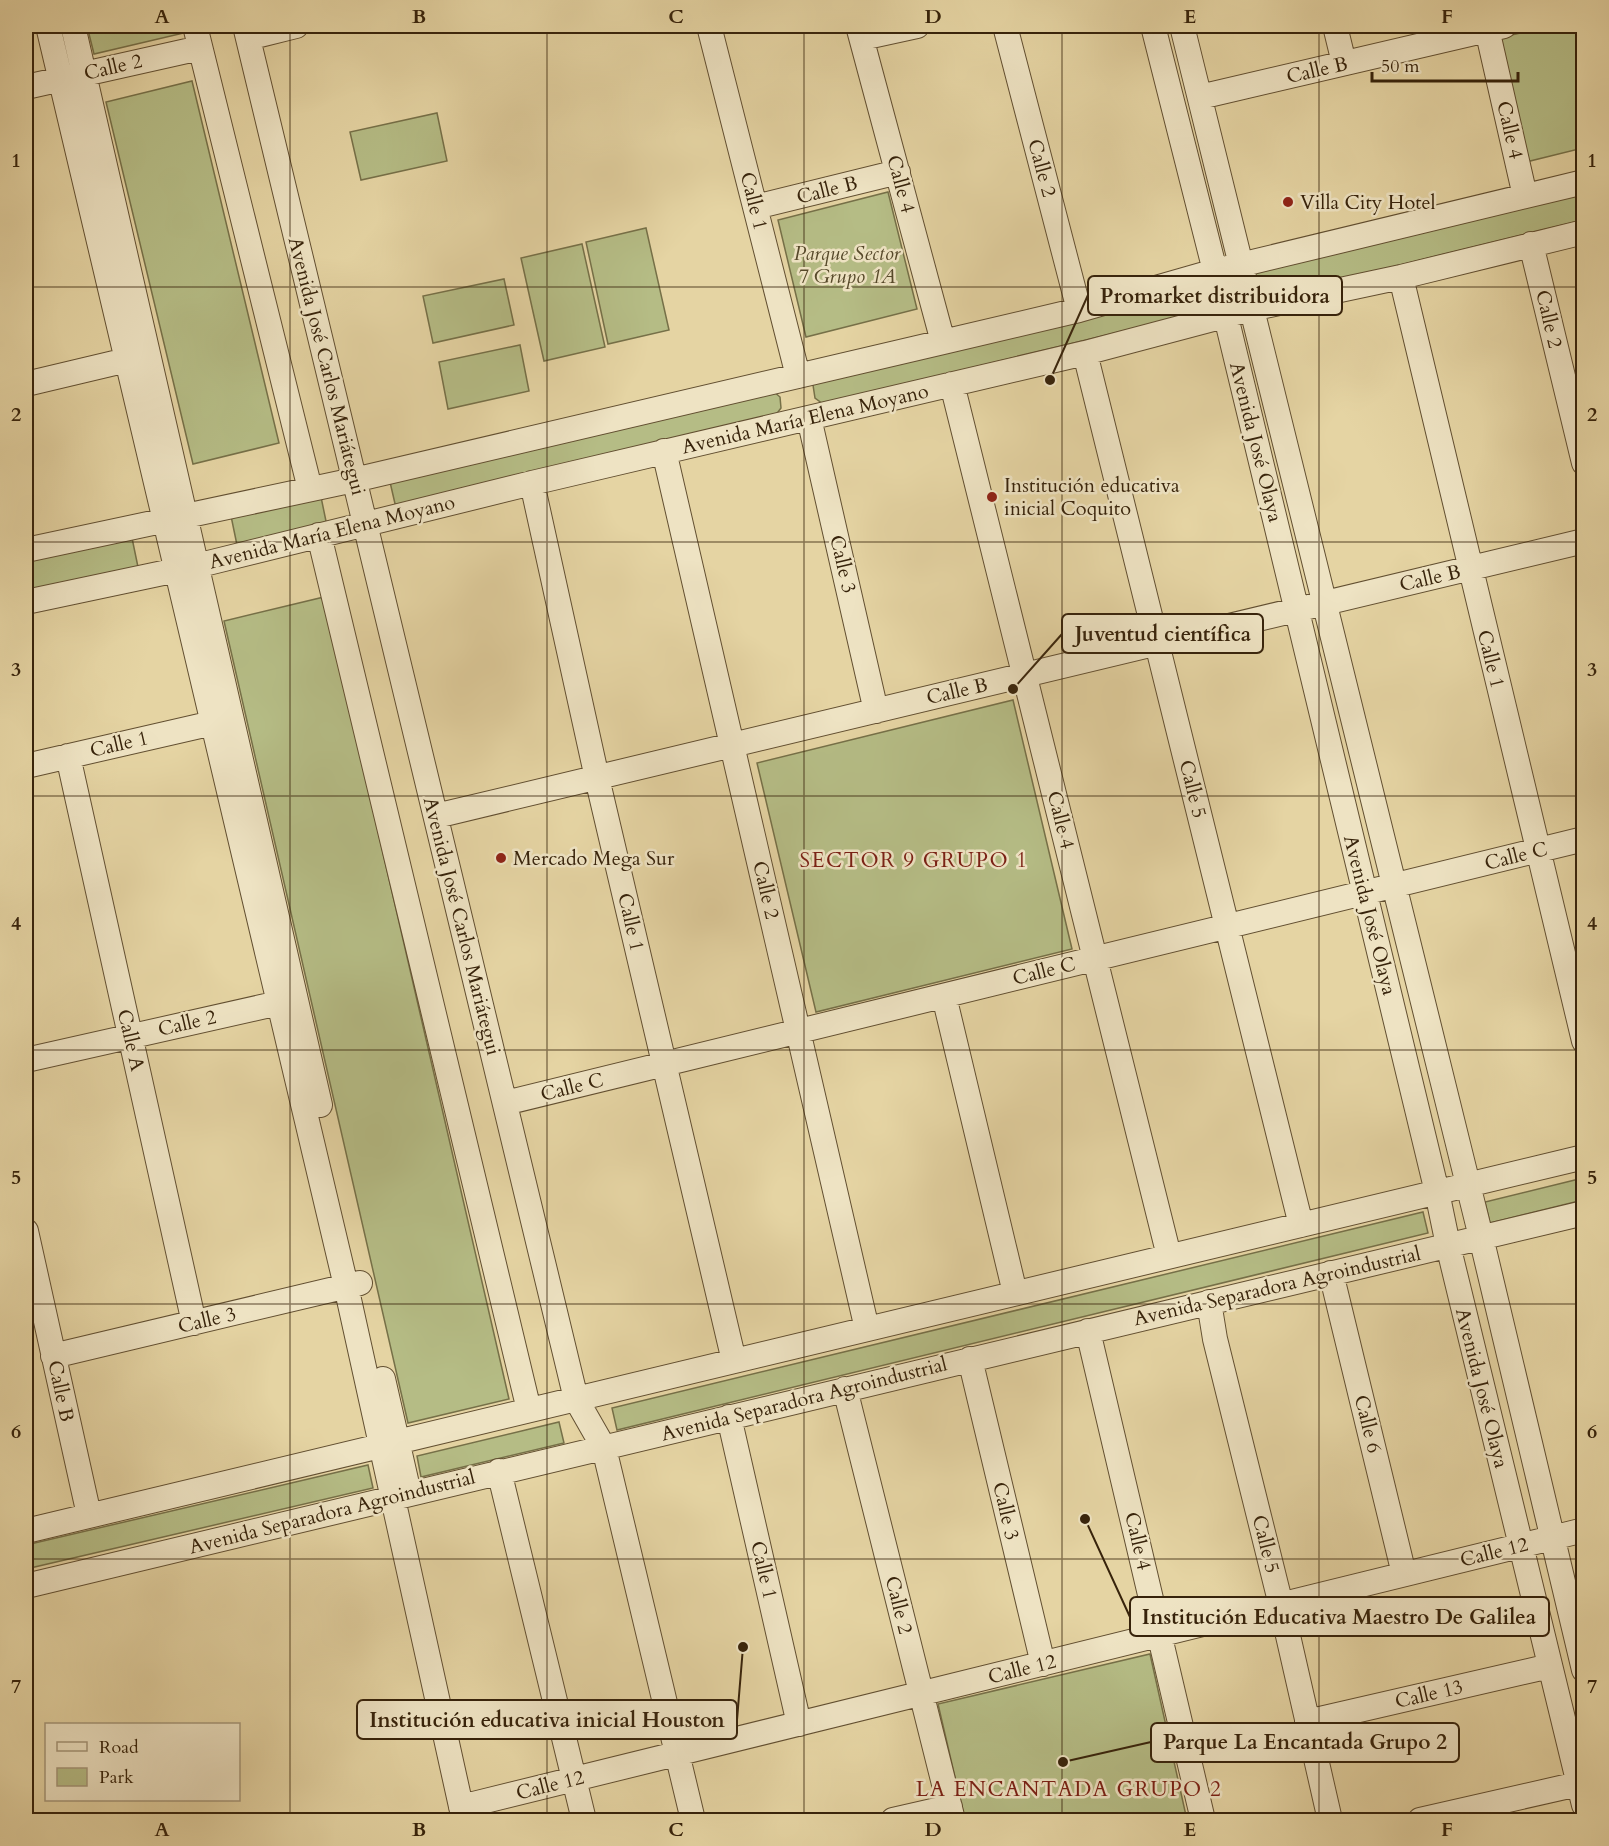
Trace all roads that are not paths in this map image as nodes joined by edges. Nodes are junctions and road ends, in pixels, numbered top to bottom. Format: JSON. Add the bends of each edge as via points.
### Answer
{"nodes":[{"id":1,"x":48,"y":26,"type":"edge"},
{"id":2,"x":73,"y":26,"type":"edge"},
{"id":3,"x":296,"y":26,"type":"edge"},
{"id":4,"x":709,"y":26,"type":"edge"},
{"id":5,"x":917,"y":26,"type":"edge"},
{"id":6,"x":1005,"y":26,"type":"edge"},
{"id":7,"x":1153,"y":26,"type":"edge"},
{"id":8,"x":1182,"y":26,"type":"edge"},
{"id":9,"x":1335,"y":26,"type":"edge"},
{"id":10,"x":1496,"y":27,"type":"edge"},
{"id":11,"x":246,"y":32,"type":"edge"},
{"id":12,"x":860,"y":32,"type":"edge"},
{"id":13,"x":197,"y":37,"type":"edge"},
{"id":14,"x":1344,"y":63,"type":"junction"},
{"id":15,"x":72,"y":76,"type":"junction"},
{"id":16,"x":26,"y":87,"type":"edge"},
{"id":17,"x":1200,"y":97,"type":"junction"},
{"id":18,"x":898,"y":172,"type":"junction"},
{"id":19,"x":1584,"y":182,"type":"edge"},
{"id":20,"x":1525,"y":196,"type":"junction"},
{"id":21,"x":755,"y":207,"type":"junction"},
{"id":22,"x":1584,"y":232,"type":"edge"},
{"id":23,"x":1532,"y":244,"type":"junction"},
{"id":24,"x":1240,"y":266,"type":"junction"},
{"id":25,"x":1215,"y":271,"type":"junction"},
{"id":26,"x":1401,"y":277,"type":"junction"},
{"id":27,"x":1251,"y":309,"type":"junction"},
{"id":28,"x":1079,"y":310,"type":"junction"},
{"id":29,"x":1224,"y":316,"type":"junction"},
{"id":30,"x":943,"y":342,"type":"junction"},
{"id":31,"x":1085,"y":353,"type":"junction"},
{"id":32,"x":127,"y":360,"type":"junction"},
{"id":33,"x":798,"y":376,"type":"junction"},
{"id":34,"x":26,"y":384,"type":"edge"},
{"id":35,"x":952,"y":384,"type":"junction"},
{"id":36,"x":809,"y":418,"type":"junction"},
{"id":37,"x":664,"y":452,"type":"junction"},
{"id":38,"x":1584,"y":463,"type":"edge"},
{"id":39,"x":354,"y":480,"type":"junction"},
{"id":40,"x":532,"y":483,"type":"junction"},
{"id":41,"x":310,"y":489,"type":"junction"},
{"id":42,"x":175,"y":519,"type":"junction"},
{"id":43,"x":365,"y":523,"type":"junction"},
{"id":44,"x":319,"y":535,"type":"junction"},
{"id":45,"x":1584,"y":541,"type":"edge"},
{"id":46,"x":26,"y":550,"type":"edge"},
{"id":47,"x":187,"y":568,"type":"junction"},
{"id":48,"x":1470,"y":568,"type":"junction"},
{"id":49,"x":26,"y":602,"type":"edge"},
{"id":50,"x":1324,"y":603,"type":"junction"},
{"id":51,"x":1298,"y":609,"type":"junction"},
{"id":52,"x":1157,"y":644,"type":"junction"},
{"id":53,"x":1024,"y":675,"type":"junction"},
{"id":54,"x":876,"y":711,"type":"junction"},
{"id":55,"x":213,"y":723,"type":"junction"},
{"id":56,"x":732,"y":745,"type":"junction"},
{"id":57,"x":68,"y":756,"type":"junction"},
{"id":58,"x":26,"y":765,"type":"edge"},
{"id":59,"x":597,"y":778,"type":"junction"},
{"id":60,"x":436,"y":816,"type":"junction"},
{"id":61,"x":1584,"y":839,"type":"edge"},
{"id":62,"x":1538,"y":850,"type":"junction"},
{"id":63,"x":1393,"y":886,"type":"junction"},
{"id":64,"x":1364,"y":894,"type":"junction"},
{"id":65,"x":1227,"y":927,"type":"junction"},
{"id":66,"x":1095,"y":959,"type":"junction"},
{"id":67,"x":944,"y":996,"type":"junction"},
{"id":68,"x":279,"y":1003,"type":"junction"},
{"id":69,"x":799,"y":1032,"type":"junction"},
{"id":70,"x":130,"y":1036,"type":"junction"},
{"id":71,"x":1584,"y":1041,"type":"edge"},
{"id":72,"x":26,"y":1060,"type":"edge"},
{"id":73,"x":665,"y":1064,"type":"junction"},
{"id":74,"x":505,"y":1103,"type":"junction"},
{"id":75,"x":1584,"y":1157,"type":"edge"},
{"id":76,"x":1467,"y":1185,"type":"junction"},
{"id":77,"x":1437,"y":1192,"type":"junction"},
{"id":78,"x":1584,"y":1213,"type":"edge"},
{"id":79,"x":1301,"y":1225,"type":"junction"},
{"id":80,"x":26,"y":1231,"type":"edge"},
{"id":81,"x":1481,"y":1237,"type":"junction"},
{"id":82,"x":1448,"y":1245,"type":"junction"},
{"id":83,"x":1169,"y":1257,"type":"junction"},
{"id":84,"x":1331,"y":1273,"type":"junction"},
{"id":85,"x":353,"y":1285,"type":"junction"},
{"id":86,"x":1015,"y":1293,"type":"junction"},
{"id":87,"x":1209,"y":1302,"type":"junction"},
{"id":88,"x":194,"y":1323,"type":"junction"},
{"id":89,"x":867,"y":1329,"type":"junction"},
{"id":90,"x":1088,"y":1331,"type":"junction"},
{"id":91,"x":53,"y":1356,"type":"junction"},
{"id":92,"x":970,"y":1359,"type":"junction"},
{"id":93,"x":734,"y":1361,"type":"junction"},
{"id":94,"x":844,"y":1389,"type":"junction"},
{"id":95,"x":576,"y":1399,"type":"junction"},
{"id":96,"x":529,"y":1410,"type":"junction"},
{"id":97,"x":729,"y":1417,"type":"junction"},
{"id":98,"x":389,"y":1443,"type":"junction"},
{"id":99,"x":604,"y":1448,"type":"junction"},
{"id":100,"x":499,"y":1471,"type":"junction"},
{"id":101,"x":400,"y":1495,"type":"junction"},
{"id":102,"x":89,"y":1515,"type":"junction"},
{"id":103,"x":26,"y":1530,"type":"edge"},
{"id":104,"x":1584,"y":1530,"type":"edge"},
{"id":105,"x":1552,"y":1538,"type":"junction"},
{"id":106,"x":1521,"y":1545,"type":"junction"},
{"id":107,"x":1404,"y":1574,"type":"junction"},
{"id":108,"x":26,"y":1586,"type":"edge"},
{"id":109,"x":1281,"y":1605,"type":"junction"},
{"id":110,"x":1160,"y":1635,"type":"junction"},
{"id":111,"x":1043,"y":1664,"type":"junction"},
{"id":112,"x":1550,"y":1666,"type":"junction"},
{"id":113,"x":1584,"y":1670,"type":"edge"},
{"id":114,"x":922,"y":1693,"type":"junction"},
{"id":115,"x":1307,"y":1722,"type":"junction"},
{"id":116,"x":799,"y":1724,"type":"junction"},
{"id":117,"x":676,"y":1754,"type":"junction"},
{"id":118,"x":574,"y":1779,"type":"junction"},
{"id":119,"x":1581,"y":1794,"type":"edge"},
{"id":120,"x":463,"y":1814,"type":"edge"},
{"id":121,"x":952,"y":1814,"type":"edge"},
{"id":122,"x":584,"y":1821,"type":"edge"},
{"id":123,"x":693,"y":1821,"type":"edge"},
{"id":124,"x":893,"y":1821,"type":"edge"},
{"id":125,"x":1203,"y":1821,"type":"edge"},
{"id":126,"x":1330,"y":1821,"type":"edge"},
{"id":127,"x":1420,"y":1821,"type":"edge"}],
"edges":[{"from":1,"to":15,"type":"street"},
{"from":2,"to":15,"type":"street"},
{"from":3,"to":11,"type":"street"},
{"from":4,"to":21,"type":"street","name":"Calle 1"},
{"from":5,"to":12,"type":"street"},
{"from":6,"to":28,"type":"street","name":"Calle 2"},
{"from":7,"to":25,"type":"street","name":"Avenida José Olaya"},
{"from":8,"to":17,"type":"street","name":"Avenida José Olaya"},
{"from":9,"to":14,"type":"street"},
{"from":10,"to":14,"type":"street","name":"Calle B"},
{"from":10,"to":20,"type":"street","name":"Calle 4"},
{"from":11,"to":39,"type":"street","name":"Avenida José Carlos Mariátegui"},
{"from":12,"to":18,"type":"street","name":"Calle 4"},
{"from":13,"to":15,"type":"street","name":"Calle 2"},
{"from":13,"to":41,"type":"street"},
{"from":14,"to":17,"type":"street","name":"Calle B"},
{"from":15,"to":16,"type":"street","name":"Calle 2"},
{"from":15,"to":32,"type":"street"},
{"from":15,"to":42,"type":"street"},
{"from":17,"to":24,"type":"street","name":"Avenida José Olaya"},
{"from":18,"to":21,"type":"street","name":"Calle B"},
{"from":18,"to":30,"type":"street","name":"Calle 4"},
{"from":19,"to":20,"type":"street"},
{"from":20,"to":24,"type":"street"},
{"from":21,"to":33,"type":"street","name":"Calle 1"},
{"from":22,"to":23,"type":"street","name":"Avenida María Elena Moyano"},
{"from":23,"to":26,"type":"street","name":"Avenida María Elena Moyano"},
{"from":23,"to":38,"type":"street","name":"Calle 2"},
{"from":24,"to":25,"type":"street"},
{"from":24,"to":27,"type":"street","name":"Avenida José Olaya"},
{"from":25,"to":28,"type":"street"},
{"from":25,"to":29,"type":"street","name":"Avenida José Olaya"},
{"from":26,"to":27,"type":"street","name":"Avenida María Elena Moyano"},
{"from":26,"to":48,"type":"street","name":"Calle 1"},
{"from":27,"to":29,"type":"street","name":"Avenida María Elena Moyano"},
{"from":27,"to":50,"type":"street","name":"Avenida José Olaya"},
{"from":28,"to":30,"type":"street"},
{"from":29,"to":31,"type":"street","name":"Avenida María Elena Moyano"},
{"from":29,"to":51,"type":"street","name":"Avenida José Olaya"},
{"from":30,"to":33,"type":"street"},
{"from":31,"to":35,"type":"street","name":"Avenida María Elena Moyano"},
{"from":31,"to":52,"type":"street","name":"Calle 5"},
{"from":32,"to":34,"type":"street"},
{"from":32,"to":42,"type":"street"},
{"from":33,"to":39,"type":"street"},
{"from":35,"to":36,"type":"street","name":"Avenida María Elena Moyano"},
{"from":35,"to":53,"type":"street","name":"Calle 4"},
{"from":36,"to":37,"type":"street","name":"Avenida María Elena Moyano"},
{"from":36,"to":54,"type":"street","name":"Calle 3"},
{"from":37,"to":40,"type":"street","name":"Avenida María Elena Moyano"},
{"from":37,"to":56,"type":"street","name":"Calle 2"},
{"from":39,"to":41,"type":"street"},
{"from":39,"to":43,"type":"street","name":"Avenida José Carlos Mariátegui"},
{"from":40,"to":43,"type":"street","name":"Avenida María Elena Moyano"},
{"from":40,"to":59,"type":"street","name":"Calle 1"},
{"from":41,"to":42,"type":"street"},
{"from":42,"to":46,"type":"street"},
{"from":42,"to":47,"type":"street"},
{"from":43,"to":44,"type":"street","name":"Avenida María Elena Moyano"},
{"from":43,"to":60,"type":"street","name":"Avenida José Carlos Mariátegui"},
{"from":44,"to":47,"type":"street","name":"Avenida María Elena Moyano"},
{"from":44,"to":96,"type":"street"},
{"from":45,"to":48,"type":"street","name":"Calle B"},
{"from":47,"to":49,"type":"street","name":"Avenida María Elena Moyano"},
{"from":47,"to":55,"type":"street"},
{"from":47,"to":85,"type":"street"},
{"from":48,"to":50,"type":"street","name":"Calle B"},
{"from":48,"to":62,"type":"street","name":"Calle 1"},
{"from":50,"to":51,"type":"street","name":"Calle B"},
{"from":50,"to":63,"type":"street","name":"Avenida José Olaya"},
{"from":51,"to":52,"type":"street","name":"Calle B"},
{"from":51,"to":64,"type":"street","name":"Avenida José Olaya"},
{"from":52,"to":53,"type":"street","name":"Calle B"},
{"from":52,"to":65,"type":"street","name":"Calle 5"},
{"from":53,"to":54,"type":"street","name":"Calle B"},
{"from":53,"to":66,"type":"street","name":"Calle 4"},
{"from":54,"to":56,"type":"street","name":"Calle B"},
{"from":55,"to":57,"type":"street","name":"Calle 1"},
{"from":55,"to":68,"type":"street"},
{"from":56,"to":59,"type":"street","name":"Calle B"},
{"from":56,"to":69,"type":"street","name":"Calle 2"},
{"from":57,"to":58,"type":"street","name":"Calle 1"},
{"from":57,"to":70,"type":"street","name":"Calle A"},
{"from":59,"to":60,"type":"street","name":"Calle B"},
{"from":59,"to":73,"type":"street","name":"Calle 1"},
{"from":60,"to":74,"type":"street","name":"Avenida José Carlos Mariátegui"},
{"from":61,"to":62,"type":"street","name":"Calle C"},
{"from":62,"to":63,"type":"street","name":"Calle C"},
{"from":62,"to":71,"type":"street","name":"Calle 1"},
{"from":63,"to":64,"type":"street","name":"Calle C"},
{"from":63,"to":76,"type":"street","name":"Avenida José Olaya"},
{"from":64,"to":65,"type":"street","name":"Calle C"},
{"from":64,"to":77,"type":"street","name":"Avenida José Olaya"},
{"from":65,"to":66,"type":"street","name":"Calle C"},
{"from":65,"to":79,"type":"street","name":"Calle 5"},
{"from":66,"to":67,"type":"street","name":"Calle C"},
{"from":66,"to":83,"type":"street","name":"Calle 4"},
{"from":67,"to":69,"type":"street","name":"Calle C"},
{"from":67,"to":86,"type":"street"},
{"from":68,"to":70,"type":"street","name":"Calle 2"},
{"from":68,"to":85,"type":"street"},
{"from":69,"to":73,"type":"street","name":"Calle C"},
{"from":69,"to":89,"type":"street","name":"Calle 2"},
{"from":70,"to":72,"type":"street","name":"Calle 2"},
{"from":70,"to":88,"type":"street","name":"Calle A"},
{"from":73,"to":74,"type":"street","name":"Calle C"},
{"from":73,"to":93,"type":"street","name":"Calle 1"},
{"from":74,"to":95,"type":"street","name":"Avenida José Carlos Mariátegui"},
{"from":75,"to":76,"type":"street"},
{"from":76,"to":77,"type":"street"},
{"from":76,"to":81,"type":"street","name":"Avenida José Olaya"},
{"from":77,"to":79,"type":"street"},
{"from":77,"to":82,"type":"street","name":"Avenida José Olaya"},
{"from":78,"to":81,"type":"street","name":"Avenida Separadora Agroindustrial"},
{"from":79,"to":83,"type":"street"},
{"from":80,"to":91,"type":"street","name":"Calle B"},
{"from":81,"to":82,"type":"street","name":"Avenida Separadora Agroindustrial"},
{"from":81,"to":105,"type":"street","name":"Avenida José Olaya"},
{"from":82,"to":84,"type":"street","name":"Avenida Separadora Agroindustrial"},
{"from":82,"to":106,"type":"street","name":"Avenida José Olaya"},
{"from":83,"to":86,"type":"street"},
{"from":84,"to":87,"type":"street","name":"Avenida Separadora Agroindustrial"},
{"from":84,"to":107,"type":"street","name":"Calle 6"},
{"from":85,"to":88,"type":"street","name":"Calle 3"},
{"from":85,"to":98,"type":"street"},
{"from":86,"to":89,"type":"street"},
{"from":87,"to":90,"type":"street","name":"Avenida Separadora Agroindustrial"},
{"from":87,"to":109,"type":"street","name":"Calle 5"},
{"from":88,"to":91,"type":"street","name":"Calle 3"},
{"from":89,"to":93,"type":"street"},
{"from":90,"to":92,"type":"street","name":"Avenida Separadora Agroindustrial"},
{"from":90,"to":110,"type":"street","name":"Calle 4"},
{"from":91,"to":102,"type":"street","name":"Calle B"},
{"from":92,"to":94,"type":"street","name":"Avenida Separadora Agroindustrial"},
{"from":92,"to":111,"type":"street","name":"Calle 3"},
{"from":93,"to":95,"type":"street"},
{"from":94,"to":97,"type":"street","name":"Avenida Separadora Agroindustrial"},
{"from":94,"to":114,"type":"street","name":"Calle 2"},
{"from":95,"to":96,"type":"street"},
{"from":95,"to":99,"type":"street","name":"Avenida José Carlos Mariátegui"},
{"from":96,"to":98,"type":"street"},
{"from":97,"to":99,"type":"street","name":"Avenida Separadora Agroindustrial"},
{"from":97,"to":116,"type":"street","name":"Calle 1"},
{"from":98,"to":101,"type":"street"},
{"from":98,"to":102,"type":"street"},
{"from":99,"to":100,"type":"street","name":"Avenida Separadora Agroindustrial"},
{"from":99,"to":117,"type":"street","name":"Avenida José Carlos Mariátegui"},
{"from":100,"to":101,"type":"street","name":"Avenida Separadora Agroindustrial"},
{"from":100,"to":118,"type":"street"},
{"from":101,"to":108,"type":"street","name":"Avenida Separadora Agroindustrial"},
{"from":101,"to":120,"type":"street"},
{"from":102,"to":103,"type":"street"},
{"from":104,"to":105,"type":"street","name":"Calle 12"},
{"from":105,"to":106,"type":"street","name":"Calle 12"},
{"from":105,"to":113,"type":"street","name":"Avenida José Olaya"},
{"from":106,"to":107,"type":"street","name":"Calle 12"},
{"from":106,"to":112,"type":"street","name":"Avenida José Olaya"},
{"from":107,"to":109,"type":"street","name":"Calle 12"},
{"from":109,"to":110,"type":"street","name":"Calle 12"},
{"from":109,"to":115,"type":"street","name":"Calle 5"},
{"from":110,"to":111,"type":"street","name":"Calle 12"},
{"from":110,"to":125,"type":"street","name":"Calle 4"},
{"from":111,"to":114,"type":"street","name":"Calle 12"},
{"from":112,"to":115,"type":"street","name":"Calle 13"},
{"from":112,"to":119,"type":"street","name":"Avenida José Olaya"},
{"from":114,"to":116,"type":"street","name":"Calle 12"},
{"from":114,"to":121,"type":"street","name":"Calle 2"},
{"from":115,"to":126,"type":"street","name":"Calle 5"},
{"from":116,"to":117,"type":"street","name":"Calle 12"},
{"from":117,"to":118,"type":"street","name":"Calle 12"},
{"from":117,"to":123,"type":"street","name":"Avenida José Carlos Mariátegui"},
{"from":118,"to":120,"type":"street","name":"Calle 12"},
{"from":118,"to":122,"type":"street"},
{"from":119,"to":127,"type":"street"},
{"from":121,"to":124,"type":"street"}]}
